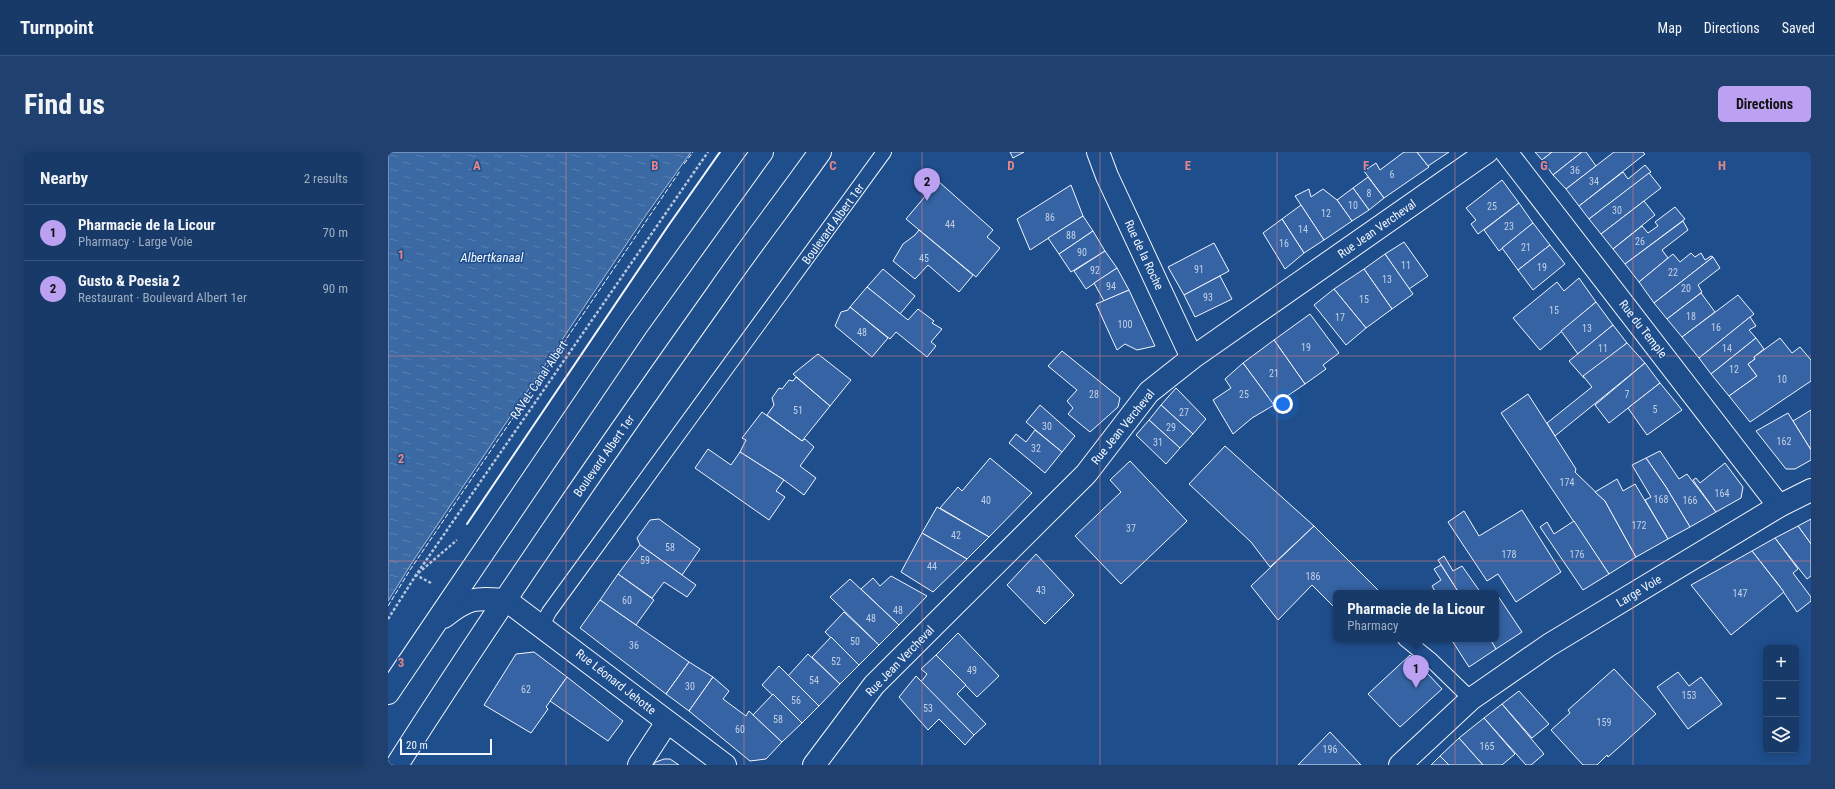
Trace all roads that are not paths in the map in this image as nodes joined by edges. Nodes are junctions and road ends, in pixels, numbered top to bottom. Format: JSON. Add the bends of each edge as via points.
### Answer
{"nodes":[{"id":1,"x":762,"y":152,"type":"edge"},
{"id":2,"x":820,"y":152,"type":"edge"},
{"id":3,"x":884,"y":152,"type":"edge"},
{"id":4,"x":1098,"y":152,"type":"edge"},
{"id":5,"x":1488,"y":152,"type":"edge"},
{"id":6,"x":1506,"y":152,"type":"edge"},
{"id":7,"x":1192,"y":358,"type":"junction"},
{"id":8,"x":1811,"y":490,"type":"edge"},
{"id":9,"x":1779,"y":506,"type":"junction"},
{"id":10,"x":506,"y":600,"type":"junction"},
{"id":11,"x":434,"y":625,"type":"junction"},
{"id":12,"x":542,"y":626,"type":"junction"},
{"id":13,"x":1409,"y":642,"type":"edge"},
{"id":14,"x":388,"y":693,"type":"edge"},
{"id":15,"x":1471,"y":699,"type":"junction"},
{"id":16,"x":667,"y":722,"type":"junction"},
{"id":17,"x":397,"y":765,"type":"edge"},
{"id":18,"x":640,"y":765,"type":"edge"},
{"id":19,"x":725,"y":765,"type":"edge"},
{"id":20,"x":814,"y":765,"type":"edge"},
{"id":21,"x":1400,"y":765,"type":"edge"}],
"edges":[{"from":1,"to":11,"type":"street","via":[[636,327]]},
{"from":2,"to":10,"type":"street","name":"Boulevard Albert 1er","via":[[718,292]]},
{"from":3,"to":12,"type":"lane","name":"Boulevard Albert 1er","via":[[549,612]]},
{"from":4,"to":7,"type":"street","name":"Rue de la Roche"},
{"from":5,"to":7,"type":"street","name":"Rue Jean Vercheval"},
{"from":6,"to":9,"type":"street","name":"Rue du Temple"},
{"from":7,"to":20,"type":"street","name":"Rue Jean Vercheval","via":[[1149,392],[1086,474],[874,685]]},
{"from":8,"to":9,"type":"street","name":"Large Voie"},
{"from":9,"to":15,"type":"street","name":"Large Voie","via":[[1548,645]]},
{"from":10,"to":11,"type":"street","via":[[479,599],[461,603]]},
{"from":10,"to":12,"type":"street","name":"Rue Léonard Jehotte"},
{"from":10,"to":17,"type":"street","name":"Boulevard Albert 1er"},
{"from":11,"to":14,"type":"street"},
{"from":12,"to":16,"type":"street","name":"Rue Léonard Jehotte"},
{"from":13,"to":15,"type":"lane","via":[[1432,660]]},
{"from":15,"to":21,"type":"street","name":"Large Voie"},
{"from":16,"to":18,"type":"street"},
{"from":16,"to":19,"type":"street","name":"Rue Léonard Jehotte"}]}
